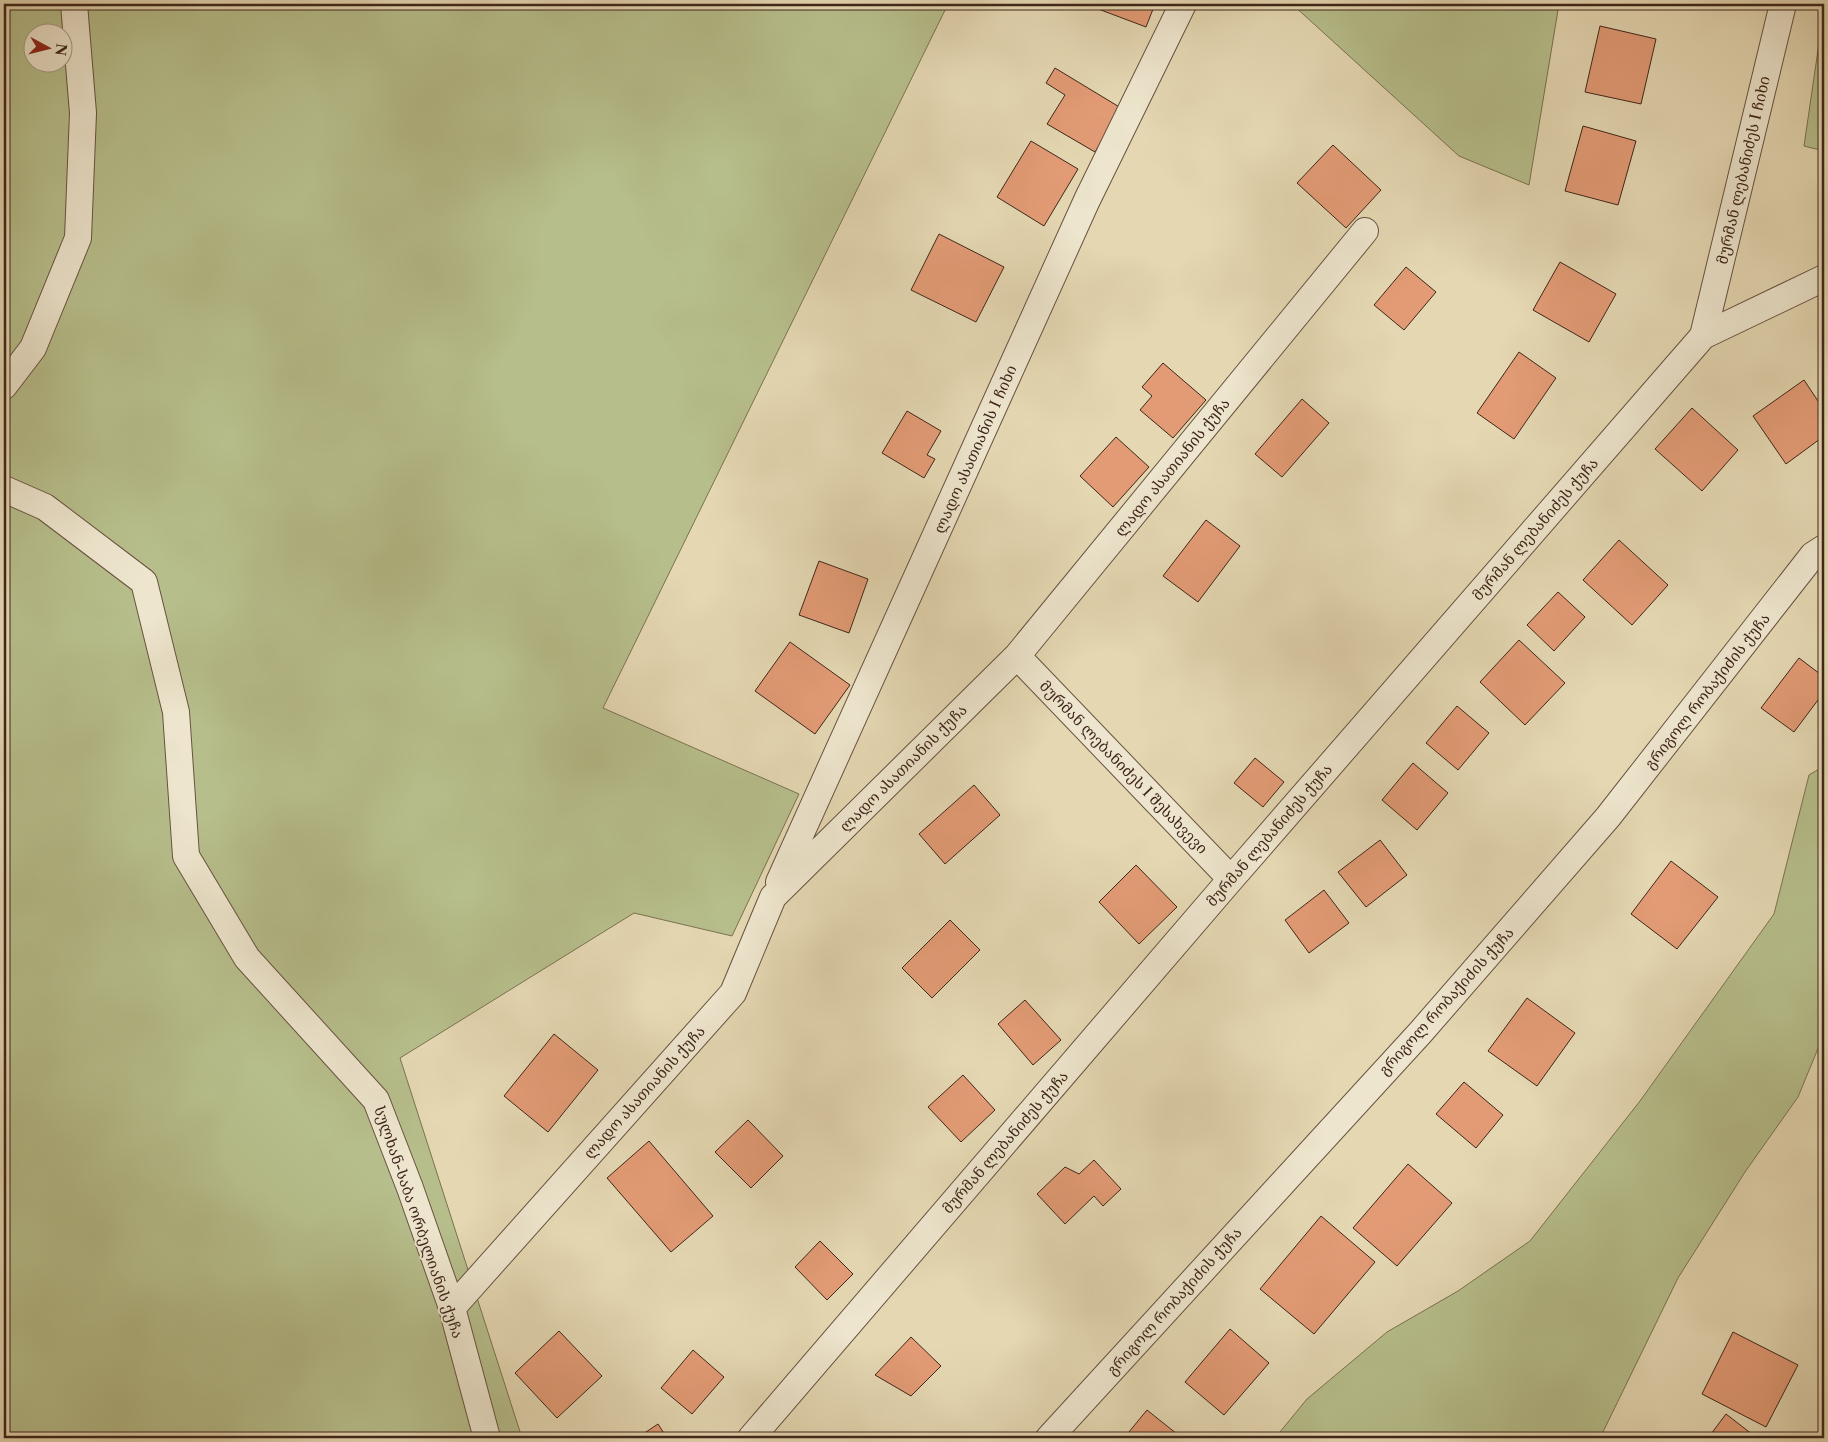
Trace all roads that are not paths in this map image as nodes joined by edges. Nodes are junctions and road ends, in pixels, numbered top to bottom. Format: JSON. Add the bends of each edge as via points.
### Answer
{"nodes":[{"id":1,"x":74,"y":4,"type":"edge"},
{"id":2,"x":1184,"y":4,"type":"edge"},
{"id":3,"x":1782,"y":4,"type":"edge"},
{"id":4,"x":1365,"y":231,"type":"dead end"},
{"id":5,"x":1824,"y":278,"type":"edge"},
{"id":6,"x":1703,"y":336,"type":"junction"},
{"id":7,"x":4,"y":386,"type":"edge"},
{"id":8,"x":4,"y":489,"type":"edge"},
{"id":9,"x":1824,"y":548,"type":"edge"},
{"id":10,"x":1017,"y":656,"type":"junction"},
{"id":11,"x":1230,"y":879,"type":"junction"},
{"id":12,"x":773,"y":897,"type":"junction"},
{"id":13,"x":452,"y":1308,"type":"junction"},
{"id":14,"x":487,"y":1438,"type":"edge"},
{"id":15,"x":751,"y":1438,"type":"edge"},
{"id":16,"x":1049,"y":1438,"type":"edge"}],
"edges":[{"from":1,"to":7,"type":"street","via":[[83,113],[78,238],[33,348]]},
{"from":2,"to":12,"type":"street","name":"ლადო ასათიანის I ჩიხი","via":[[1087,200]]},
{"from":3,"to":6,"type":"street","name":"მურმან ლებანიძეს I ჩიხი"},
{"from":4,"to":10,"type":"street","name":"ლადო ასათიანის ქუჩა"},
{"from":5,"to":6,"type":"street","name":"მურმან ლებანიძეს ქუჩა"},
{"from":6,"to":11,"type":"street","name":"მურმან ლებანიძეს ქუჩა"},
{"from":8,"to":13,"type":"street","name":"სულხან-საბა ორბელიანის ქუჩა","via":[[45,507],[144,582],[176,712],[186,856],[247,958],[376,1100]]},
{"from":9,"to":16,"type":"street","name":"გრიგოლ რობაქიძის ქუჩა","via":[[1813,555],[1608,817],[1563,869],[1420,1033]]},
{"from":10,"to":11,"type":"street","name":"მურმან ლებანიძეს I შესახვევი"},
{"from":10,"to":12,"type":"street","name":"ლადო ასათიანის ქუჩა"},
{"from":11,"to":15,"type":"street","name":"მურმან ლებანიძეს ქუჩა"},
{"from":12,"to":13,"type":"street","name":"ლადო ასათიანის ქუჩა","via":[[733,993]]},
{"from":13,"to":14,"type":"street","name":"სულხან-საბა ორბელიანის ქუჩა"}]}
